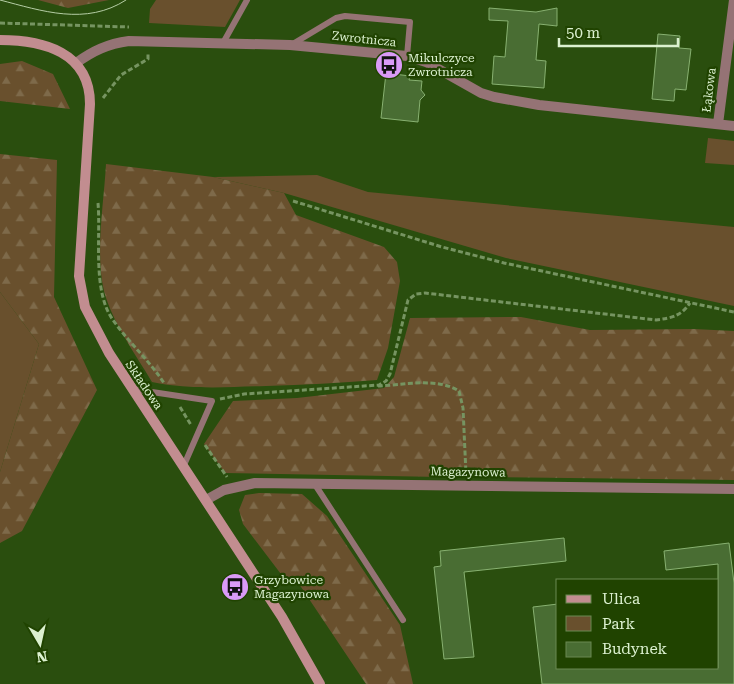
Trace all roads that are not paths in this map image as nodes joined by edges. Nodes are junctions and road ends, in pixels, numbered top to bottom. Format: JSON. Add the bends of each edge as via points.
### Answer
{"nodes":[{"id":1,"x":247,"y":0,"type":"edge"},
{"id":2,"x":734,"y":0,"type":"edge"},
{"id":3,"x":0,"y":40,"type":"edge"},
{"id":4,"x":224,"y":43,"type":"junction"},
{"id":5,"x":290,"y":45,"type":"junction"},
{"id":6,"x":407,"y":56,"type":"junction"},
{"id":7,"x":76,"y":64,"type":"junction"},
{"id":8,"x":718,"y":124,"type":"junction"},
{"id":9,"x":734,"y":126,"type":"edge"},
{"id":10,"x":132,"y":388,"type":"junction"},
{"id":11,"x":184,"y":466,"type":"junction"},
{"id":12,"x":313,"y":482,"type":"junction"},
{"id":13,"x":734,"y":489,"type":"edge"},
{"id":14,"x":206,"y":500,"type":"junction"},
{"id":15,"x":403,"y":620,"type":"dead end"},
{"id":16,"x":320,"y":684,"type":"edge"}],
"edges":[{"from":1,"to":4,"type":"lane"},
{"from":2,"to":8,"type":"street","name":"Łąkowa"},
{"from":3,"to":7,"type":"main road","via":[[41,44]]},
{"from":4,"to":5,"type":"street","name":"Zwrotnicza"},
{"from":4,"to":7,"type":"street","name":"Zwrotnicza","via":[[113,43],[96,49]]},
{"from":5,"to":6,"type":"street","name":"Zwrotnicza"},
{"from":5,"to":6,"type":"lane","via":[[344,16],[410,22]]},
{"from":6,"to":8,"type":"street","name":"Zwrotnicza","via":[[426,62],[494,97],[547,106]]},
{"from":7,"to":10,"type":"main road","name":"Składowa","via":[[88,84],[90,98],[79,284],[94,328]]},
{"from":8,"to":9,"type":"street","name":"Zwrotnicza"},
{"from":10,"to":11,"type":"main road","name":"Składowa"},
{"from":10,"to":11,"type":"lane","via":[[212,401]]},
{"from":11,"to":14,"type":"main road","name":"Składowa"},
{"from":12,"to":13,"type":"street","name":"Magazynowa"},
{"from":12,"to":14,"type":"street","name":"Magazynowa","via":[[255,482],[234,486]]},
{"from":12,"to":15,"type":"lane"},
{"from":14,"to":16,"type":"main road","name":"Składowa","via":[[282,617]]}]}
